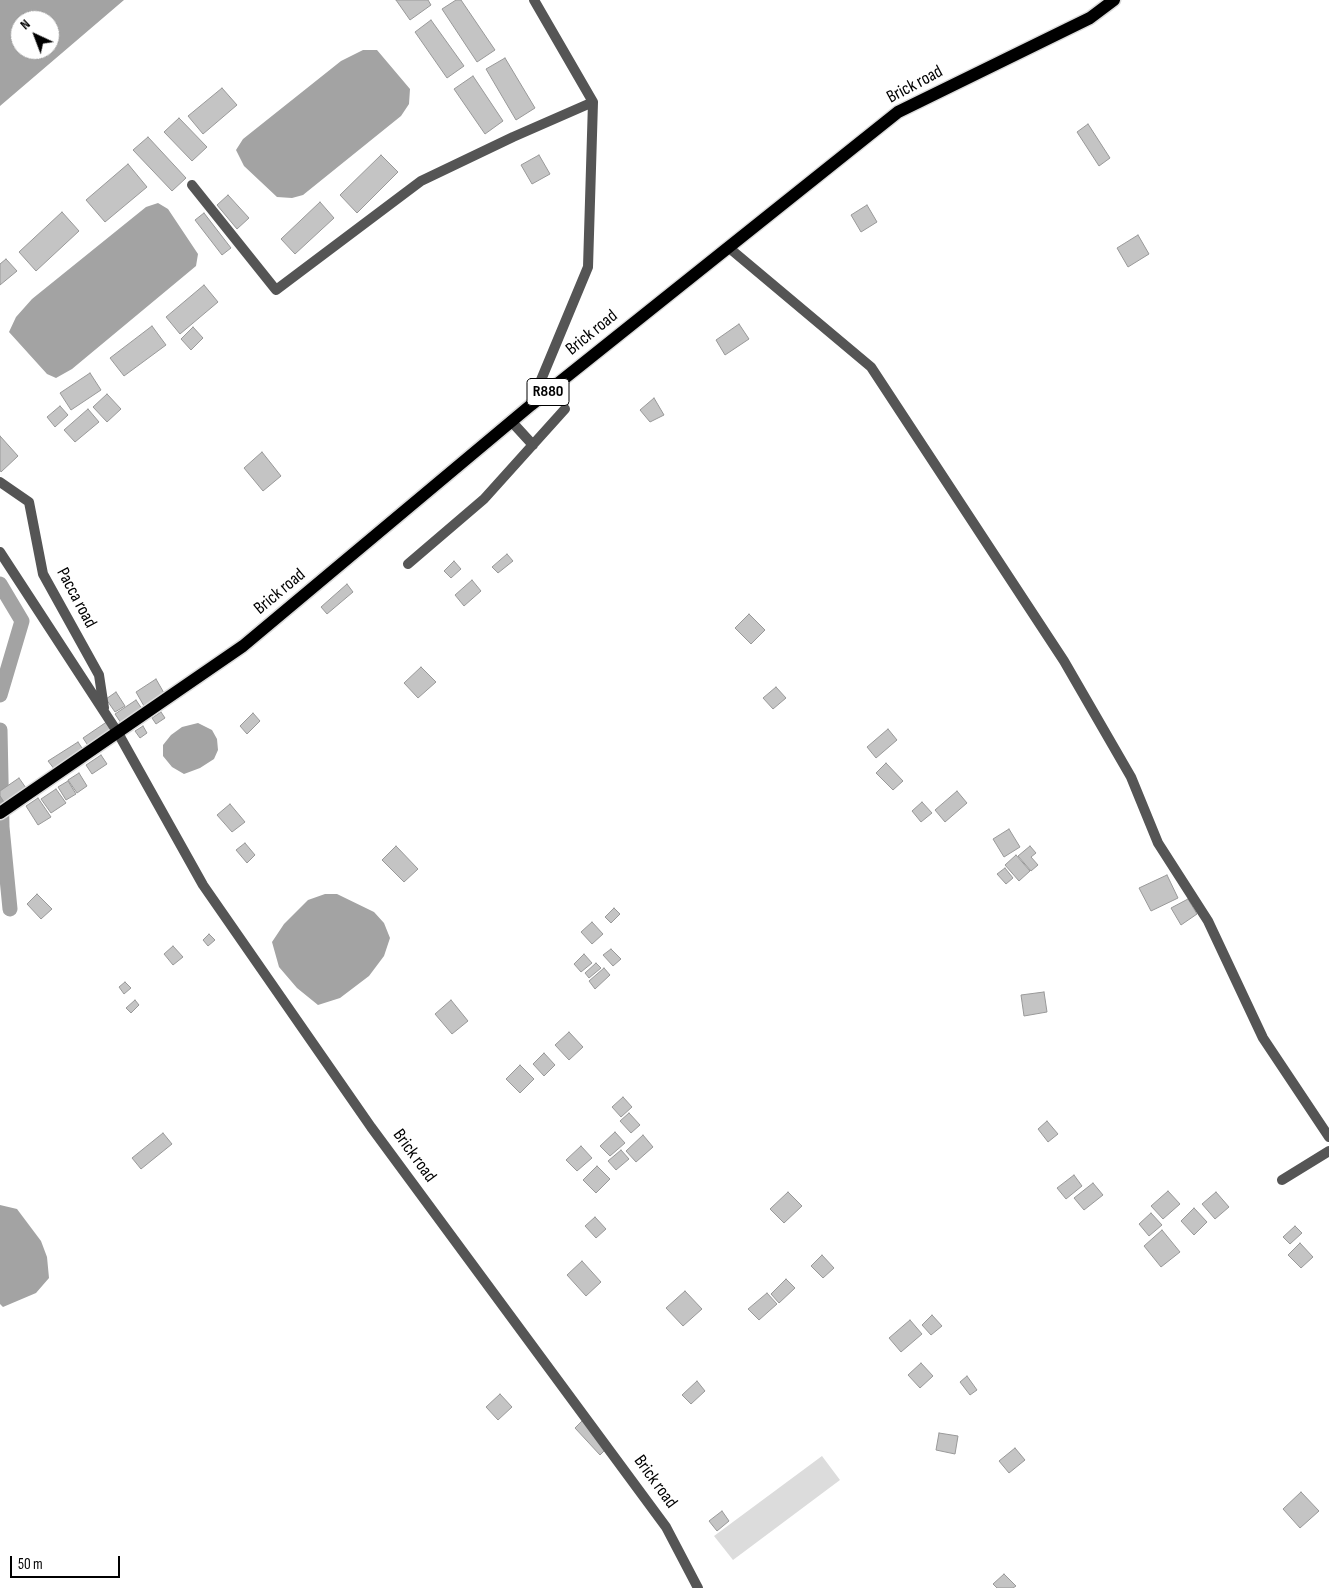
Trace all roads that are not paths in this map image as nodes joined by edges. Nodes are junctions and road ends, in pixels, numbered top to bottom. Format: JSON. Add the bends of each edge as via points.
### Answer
{"nodes":[{"id":1,"x":534,"y":0,"type":"edge"},
{"id":2,"x":1114,"y":0,"type":"edge"},
{"id":3,"x":594,"y":102,"type":"junction"},
{"id":4,"x":192,"y":186,"type":"dead end"},
{"id":5,"x":728,"y":247,"type":"junction"},
{"id":6,"x":531,"y":405,"type":"junction"},
{"id":7,"x":565,"y":409,"type":"dead end"},
{"id":8,"x":511,"y":421,"type":"junction"},
{"id":9,"x":533,"y":445,"type":"junction"},
{"id":10,"x":0,"y":482,"type":"edge"},
{"id":11,"x":0,"y":552,"type":"edge"},
{"id":12,"x":408,"y":564,"type":"dead end"},
{"id":13,"x":104,"y":712,"type":"junction"},
{"id":14,"x":118,"y":733,"type":"junction"},
{"id":15,"x":0,"y":813,"type":"edge"},
{"id":16,"x":1329,"y":1137,"type":"edge"},
{"id":17,"x":1329,"y":1151,"type":"edge"},
{"id":18,"x":1282,"y":1180,"type":"dead end"},
{"id":19,"x":698,"y":1588,"type":"edge"}],
"edges":[{"from":1,"to":3,"type":"street"},
{"from":2,"to":5,"type":"main road","name":"Brick road","number":"R880","via":[[1090,18],[898,112]]},
{"from":3,"to":4,"type":"street","via":[[421,182],[276,290]]},
{"from":3,"to":6,"type":"street","via":[[588,267]]},
{"from":5,"to":6,"type":"main road","name":"Brick road","number":"R880"},
{"from":5,"to":16,"type":"street","via":[[871,367],[1064,661],[1131,777],[1158,843],[1208,921],[1263,1038]]},
{"from":6,"to":8,"type":"main road","name":"Brick road","number":"R880"},
{"from":7,"to":9,"type":"street"},
{"from":8,"to":9,"type":"street"},
{"from":8,"to":14,"type":"main road","name":"Brick road","number":"R880","via":[[243,646]]},
{"from":9,"to":12,"type":"street","via":[[484,499]]},
{"from":10,"to":13,"type":"street","name":"Pacca road","via":[[29,502],[43,574],[99,675]]},
{"from":11,"to":13,"type":"street","name":"Brick road"},
{"from":13,"to":14,"type":"street","name":"Brick road"},
{"from":14,"to":15,"type":"main road","name":"Brick road","number":"R880"},
{"from":14,"to":19,"type":"street","name":"Brick road","via":[[203,885],[371,1127],[666,1527]]},
{"from":17,"to":18,"type":"street"}]}
